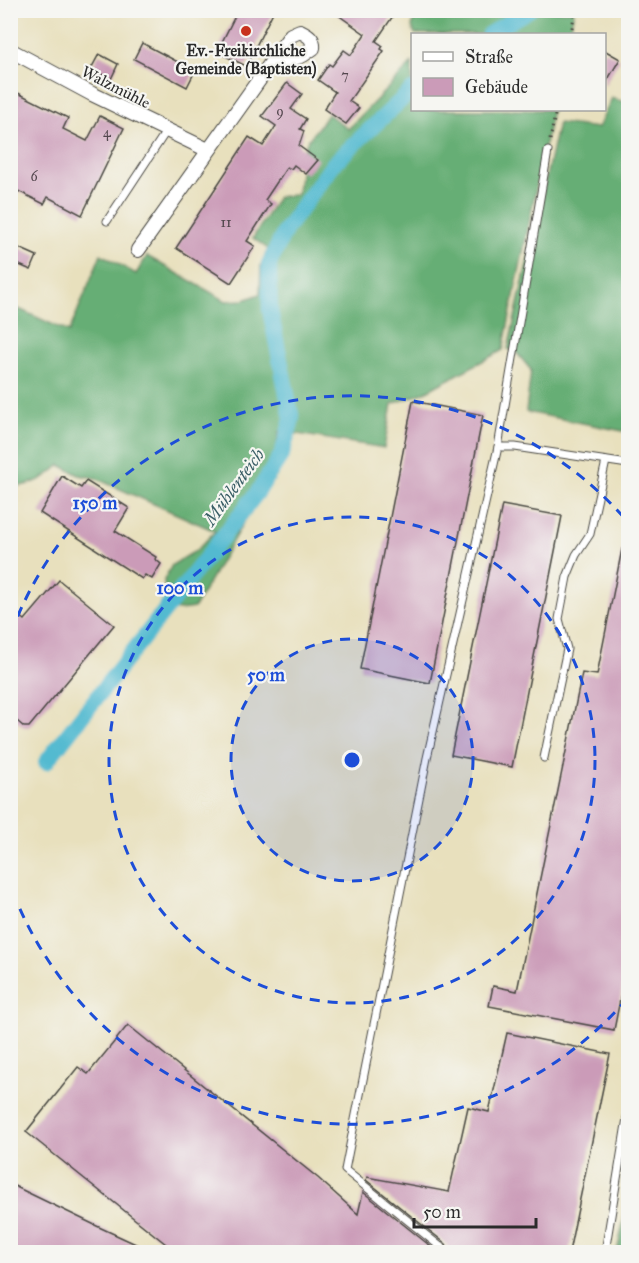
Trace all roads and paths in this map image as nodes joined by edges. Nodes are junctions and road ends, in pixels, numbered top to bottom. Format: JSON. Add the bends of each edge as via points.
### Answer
{"nodes":[{"id":1,"x":575,"y":10,"type":"edge"},
{"id":2,"x":571,"y":33,"type":"edge"},
{"id":3,"x":10,"y":50,"type":"edge"},
{"id":4,"x":270,"y":66,"type":"dead end"},
{"id":5,"x":556,"y":111,"type":"edge"},
{"id":6,"x":166,"y":130,"type":"junction"},
{"id":7,"x":208,"y":150,"type":"junction"},
{"id":8,"x":548,"y":151,"type":"joint"},
{"id":9,"x":107,"y":221,"type":"dead end"},
{"id":10,"x":138,"y":250,"type":"dead end"},
{"id":11,"x":498,"y":447,"type":"junction"},
{"id":12,"x":606,"y":461,"type":"junction"},
{"id":13,"x":628,"y":464,"type":"edge"},
{"id":14,"x":544,"y":758,"type":"dead end"},
{"id":15,"x":628,"y":1112,"type":"edge"},
{"id":16,"x":439,"y":1252,"type":"edge"},
{"id":17,"x":605,"y":1252,"type":"edge"}],
"edges":[{"from":1,"to":2,"type":"path"},
{"from":3,"to":6,"type":"street","name":"Walzmühle"},
{"from":4,"to":7,"type":"street"},
{"from":5,"to":8,"type":"path"},
{"from":6,"to":7,"type":"street","name":"Walzmühle"},
{"from":6,"to":9,"type":"lane"},
{"from":7,"to":10,"type":"street"},
{"from":8,"to":11,"type":"lane"},
{"from":11,"to":12,"type":"lane"},
{"from":11,"to":16,"type":"lane","via":[[427,758],[345,1170],[442,1248]]},
{"from":12,"to":13,"type":"lane"},
{"from":12,"to":14,"type":"lane","via":[[590,534],[567,577],[559,619],[567,649]]},
{"from":15,"to":17,"type":"lane"}]}
